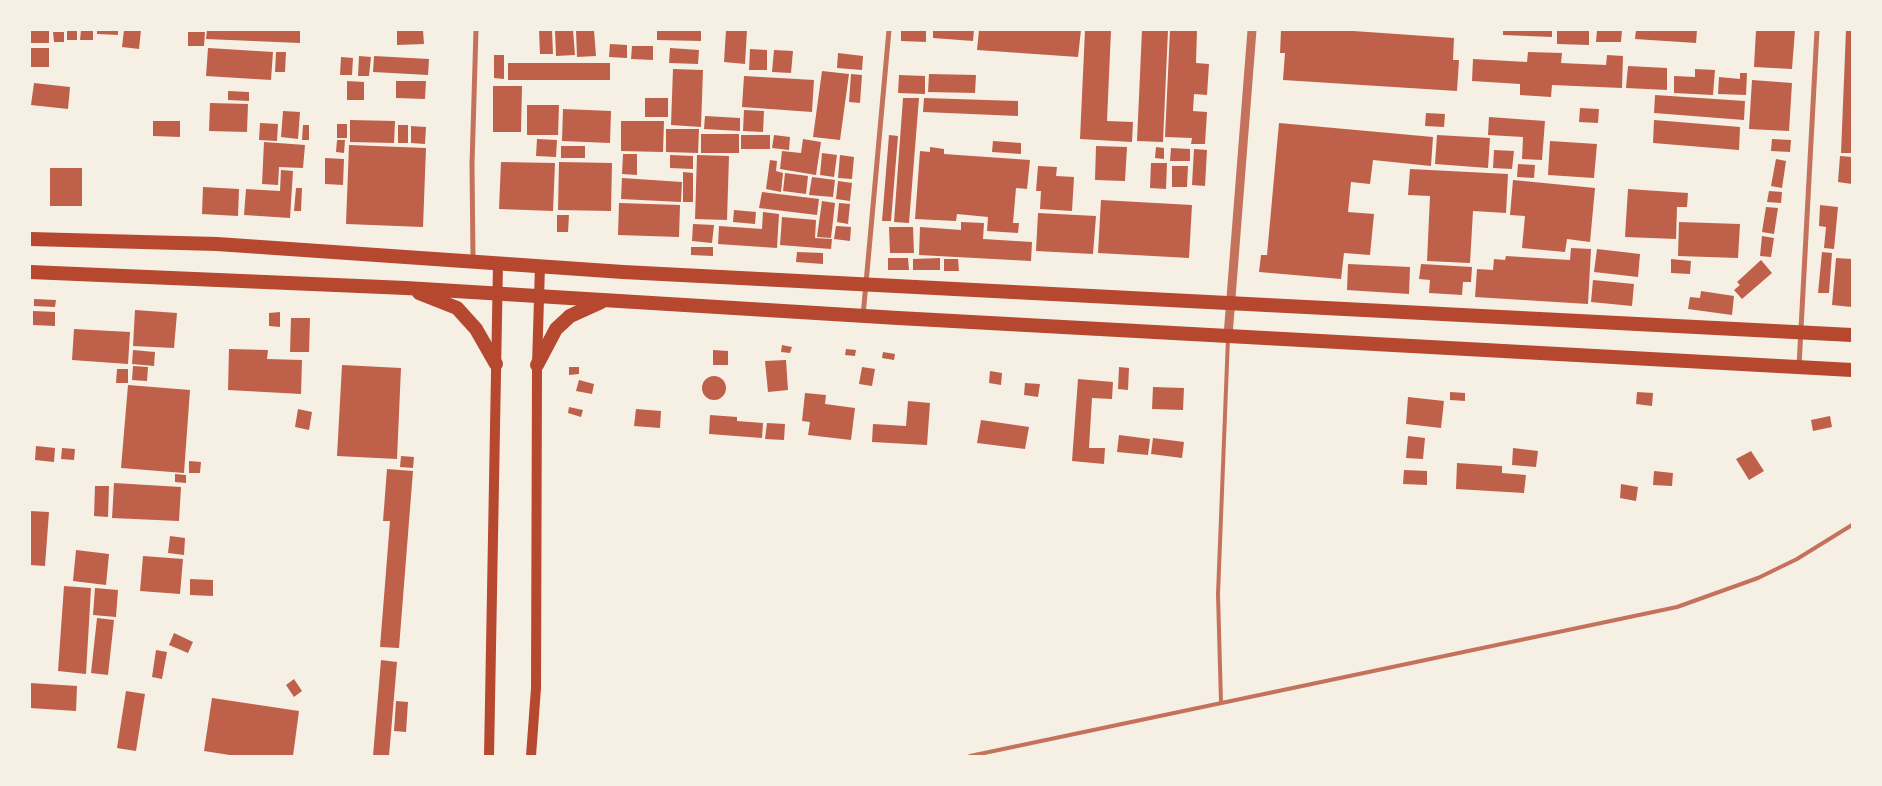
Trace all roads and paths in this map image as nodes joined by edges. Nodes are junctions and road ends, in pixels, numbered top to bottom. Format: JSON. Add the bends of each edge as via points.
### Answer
{"nodes":[{"id":1,"x":476,"y":30,"type":"edge"},
{"id":2,"x":889,"y":30,"type":"edge"},
{"id":3,"x":1252,"y":30,"type":"edge"},
{"id":4,"x":1817,"y":30,"type":"edge"},
{"id":5,"x":30,"y":239,"type":"edge"},
{"id":6,"x":473,"y":262,"type":"junction"},
{"id":7,"x":498,"y":264,"type":"junction"},
{"id":8,"x":540,"y":266,"type":"junction"},
{"id":9,"x":30,"y":272,"type":"edge"},
{"id":10,"x":866,"y":283,"type":"junction"},
{"id":11,"x":406,"y":288,"type":"junction"},
{"id":12,"x":499,"y":295,"type":"junction"},
{"id":13,"x":538,"y":296,"type":"junction"},
{"id":14,"x":609,"y":300,"type":"junction"},
{"id":15,"x":1229,"y":302,"type":"junction"},
{"id":16,"x":863,"y":316,"type":"junction"},
{"id":17,"x":1799,"y":332,"type":"junction"},
{"id":18,"x":1852,"y":335,"type":"edge"},
{"id":19,"x":1228,"y":336,"type":"junction"},
{"id":20,"x":496,"y":364,"type":"junction"},
{"id":21,"x":536,"y":365,"type":"junction"},
{"id":22,"x":1799,"y":368,"type":"junction"},
{"id":23,"x":1852,"y":370,"type":"edge"},
{"id":24,"x":1852,"y":525,"type":"edge"},
{"id":25,"x":1221,"y":703,"type":"junction"},
{"id":26,"x":489,"y":756,"type":"edge"},
{"id":27,"x":531,"y":756,"type":"edge"},
{"id":28,"x":970,"y":756,"type":"edge"}],
"edges":[{"from":1,"to":6,"type":"street"},
{"from":2,"to":10,"type":"street"},
{"from":3,"to":15,"type":"street"},
{"from":4,"to":17,"type":"street"},
{"from":5,"to":6,"type":"highway","via":[[217,244]]},
{"from":6,"to":7,"type":"highway"},
{"from":7,"to":8,"type":"highway"},
{"from":7,"to":12,"type":"main road"},
{"from":8,"to":10,"type":"highway"},
{"from":8,"to":13,"type":"main road"},
{"from":9,"to":11,"type":"highway"},
{"from":10,"to":15,"type":"highway"},
{"from":10,"to":16,"type":"street"},
{"from":11,"to":12,"type":"highway"},
{"from":11,"to":20,"type":"highway","via":[[456,308],[476,329]]},
{"from":12,"to":13,"type":"highway"},
{"from":12,"to":20,"type":"main road"},
{"from":13,"to":14,"type":"highway"},
{"from":13,"to":21,"type":"main road"},
{"from":14,"to":16,"type":"highway"},
{"from":14,"to":21,"type":"highway","via":[[570,316],[556,328]]},
{"from":15,"to":17,"type":"highway"},
{"from":15,"to":19,"type":"street"},
{"from":16,"to":19,"type":"highway"},
{"from":17,"to":18,"type":"highway"},
{"from":17,"to":22,"type":"street"},
{"from":19,"to":22,"type":"highway"},
{"from":19,"to":25,"type":"lane","via":[[1218,594]]},
{"from":20,"to":26,"type":"main road"},
{"from":21,"to":27,"type":"main road","via":[[536,688]]},
{"from":22,"to":23,"type":"highway"},
{"from":24,"to":25,"type":"lane","via":[[1797,559],[1758,578],[1676,607]]},
{"from":25,"to":28,"type":"lane"}]}
